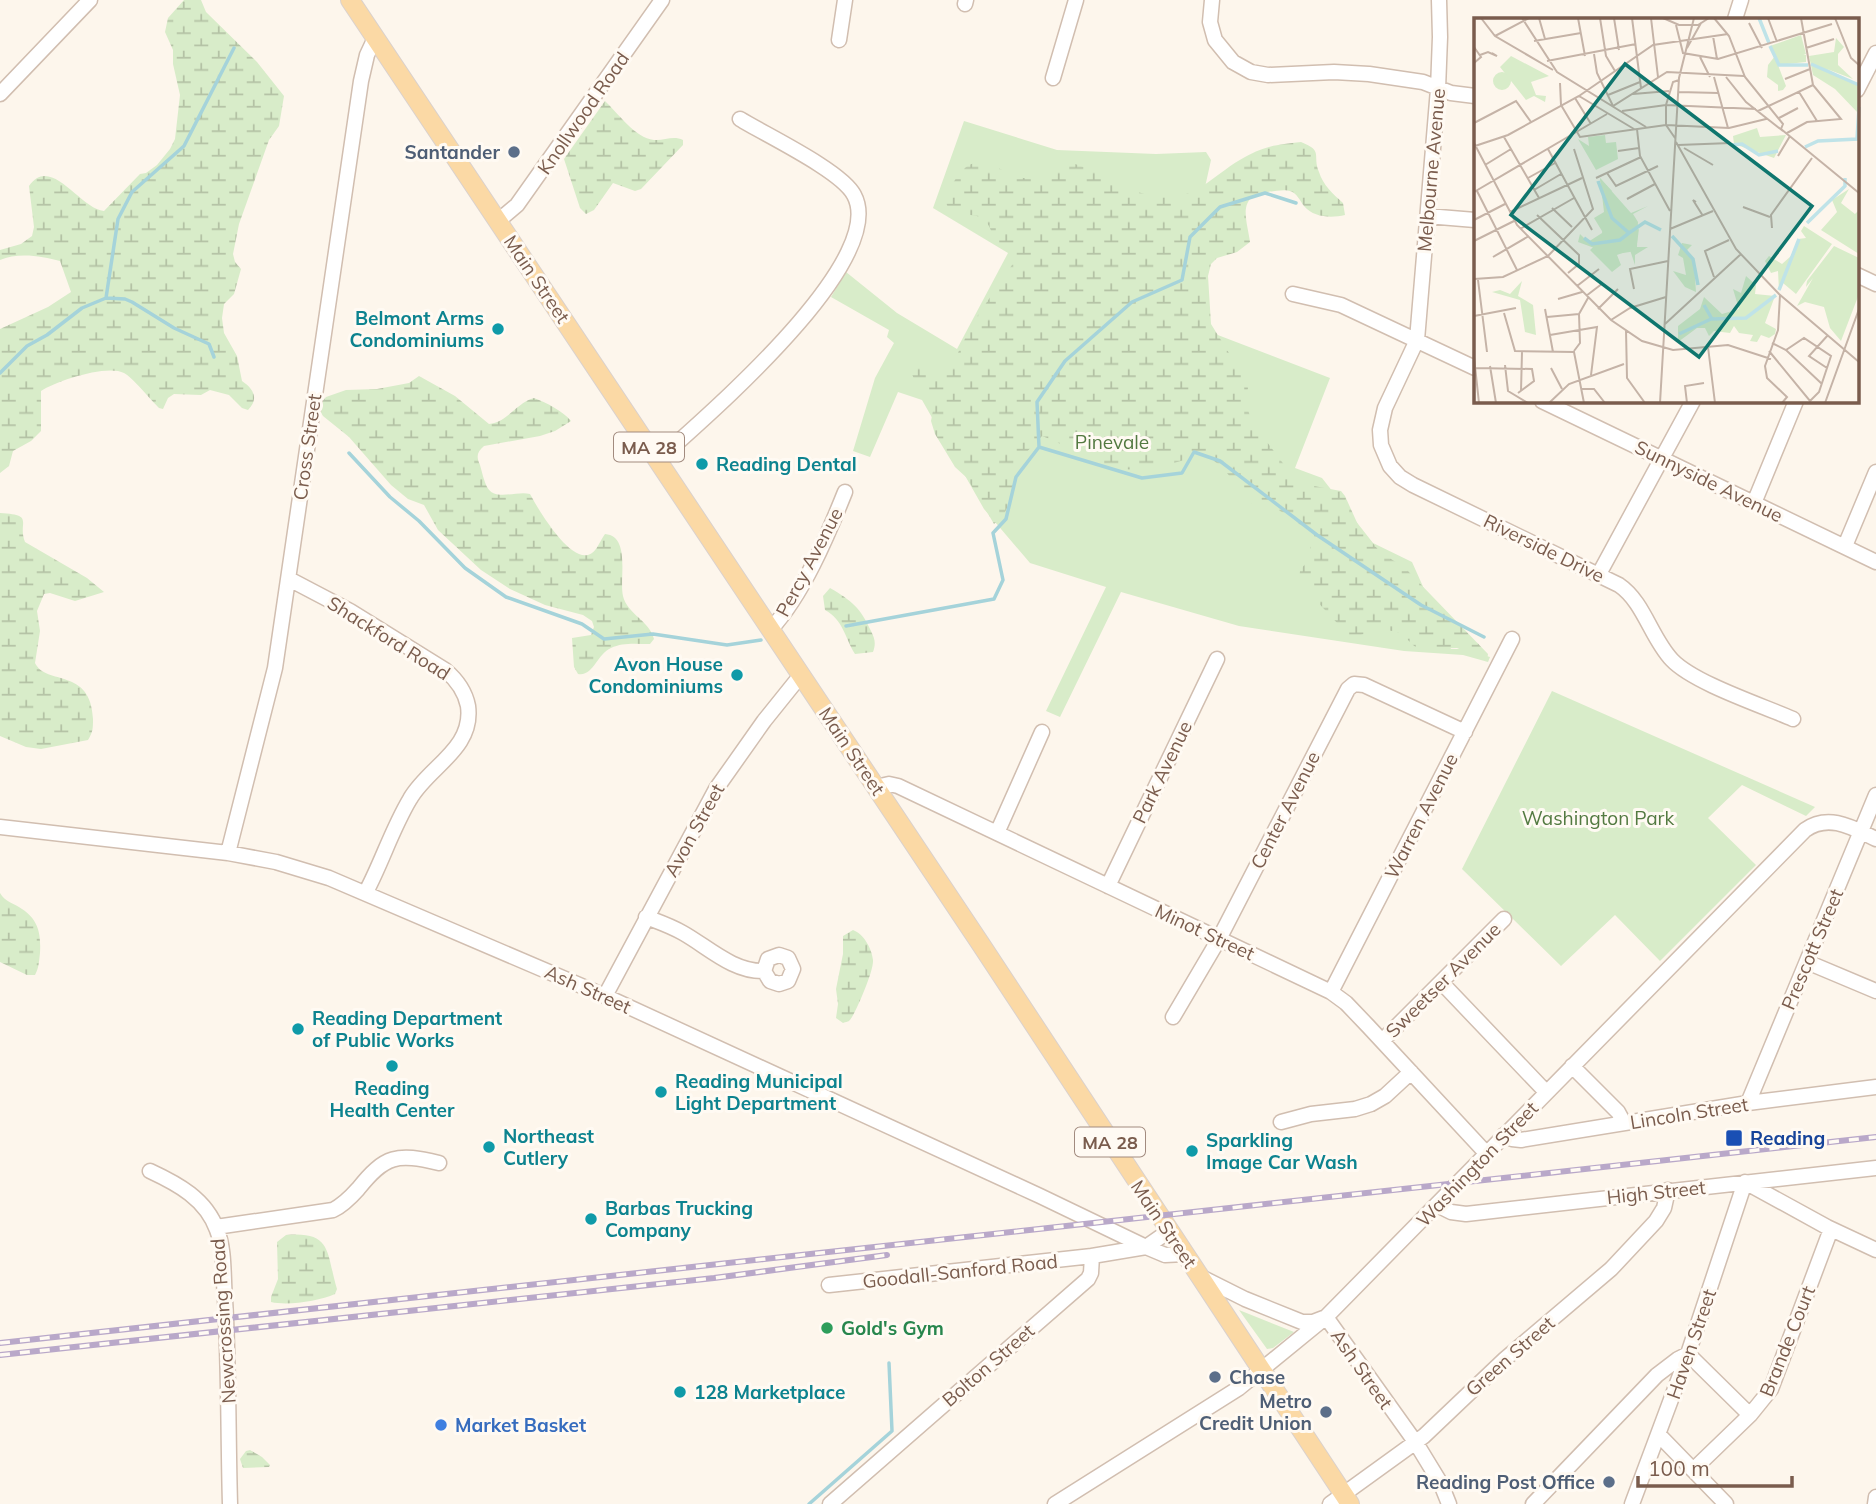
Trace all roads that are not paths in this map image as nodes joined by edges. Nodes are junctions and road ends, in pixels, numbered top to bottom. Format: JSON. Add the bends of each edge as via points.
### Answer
{"nodes":[{"id":1,"x":90,"y":0,"type":"edge"},
{"id":2,"x":350,"y":0,"type":"edge"},
{"id":3,"x":662,"y":0,"type":"edge"},
{"id":4,"x":845,"y":0,"type":"edge"},
{"id":5,"x":1076,"y":0,"type":"edge"},
{"id":6,"x":1212,"y":0,"type":"edge"},
{"id":7,"x":1439,"y":0,"type":"edge"},
{"id":8,"x":1741,"y":0,"type":"edge"},
{"id":9,"x":1735,"y":18,"type":"edge"},
{"id":10,"x":375,"y":38,"type":"junction"},
{"id":11,"x":839,"y":40,"type":"dead end"},
{"id":12,"x":1876,"y":53,"type":"edge"},
{"id":13,"x":1053,"y":78,"type":"dead end"},
{"id":14,"x":1858,"y":88,"type":"edge"},
{"id":15,"x":1438,"y":89,"type":"junction"},
{"id":16,"x":0,"y":94,"type":"edge"},
{"id":17,"x":1474,"y":96,"type":"edge"},
{"id":18,"x":740,"y":119,"type":"dead end"},
{"id":19,"x":1427,"y":216,"type":"junction"},
{"id":20,"x":1474,"y":220,"type":"edge"},
{"id":21,"x":498,"y":221,"type":"junction"},
{"id":22,"x":1858,"y":275,"type":"edge"},
{"id":23,"x":1876,"y":284,"type":"edge"},
{"id":24,"x":1293,"y":294,"type":"dead end"},
{"id":25,"x":1417,"y":340,"type":"junction"},
{"id":26,"x":1474,"y":368,"type":"edge"},
{"id":27,"x":1692,"y":402,"type":"edge"},
{"id":28,"x":1796,"y":402,"type":"edge"},
{"id":29,"x":1552,"y":403,"type":"edge"},
{"id":30,"x":1662,"y":458,"type":"junction"},
{"id":31,"x":658,"y":460,"type":"junction"},
{"id":32,"x":1876,"y":472,"type":"edge"},
{"id":33,"x":845,"y":492,"type":"dead end"},
{"id":34,"x":1754,"y":503,"type":"junction"},
{"id":35,"x":1844,"y":546,"type":"junction"},
{"id":36,"x":1876,"y":562,"type":"edge"},
{"id":37,"x":1599,"y":574,"type":"junction"},
{"id":38,"x":289,"y":579,"type":"junction"},
{"id":39,"x":771,"y":629,"type":"junction"},
{"id":40,"x":1512,"y":639,"type":"dead end"},
{"id":41,"x":1217,"y":659,"type":"dead end"},
{"id":42,"x":801,"y":675,"type":"junction"},
{"id":43,"x":1793,"y":719,"type":"dead end"},
{"id":44,"x":1042,"y":732,"type":"dead end"},
{"id":45,"x":1465,"y":732,"type":"junction"},
{"id":46,"x":876,"y":787,"type":"junction"},
{"id":47,"x":1876,"y":795,"type":"edge"},
{"id":48,"x":0,"y":827,"type":"edge"},
{"id":49,"x":1861,"y":832,"type":"junction"},
{"id":50,"x":997,"y":833,"type":"junction"},
{"id":51,"x":1876,"y":839,"type":"edge"},
{"id":52,"x":228,"y":853,"type":"junction"},
{"id":53,"x":1108,"y":886,"type":"junction"},
{"id":54,"x":366,"y":892,"type":"junction"},
{"id":55,"x":646,"y":917,"type":"junction"},
{"id":56,"x":1504,"y":919,"type":"dead end"},
{"id":57,"x":1219,"y":939,"type":"junction"},
{"id":58,"x":1807,"y":962,"type":"junction"},
{"id":59,"x":764,"y":971,"type":"dead end"},
{"id":60,"x":1441,"y":982,"type":"junction"},
{"id":61,"x":1876,"y":991,"type":"edge"},
{"id":62,"x":1331,"y":992,"type":"junction"},
{"id":63,"x":605,"y":996,"type":"junction"},
{"id":64,"x":1173,"y":1017,"type":"dead end"},
{"id":65,"x":1382,"y":1041,"type":"junction"},
{"id":66,"x":1572,"y":1066,"type":"junction"},
{"id":67,"x":1411,"y":1072,"type":"junction"},
{"id":68,"x":1876,"y":1087,"type":"edge"},
{"id":69,"x":1546,"y":1092,"type":"junction"},
{"id":70,"x":1748,"y":1103,"type":"junction"},
{"id":71,"x":1281,"y":1122,"type":"dead end"},
{"id":72,"x":1624,"y":1123,"type":"junction"},
{"id":73,"x":1504,"y":1135,"type":"junction"},
{"id":74,"x":1486,"y":1153,"type":"junction"},
{"id":75,"x":439,"y":1163,"type":"dead end"},
{"id":76,"x":1876,"y":1168,"type":"edge"},
{"id":77,"x":150,"y":1171,"type":"dead end"},
{"id":78,"x":1745,"y":1182,"type":"junction"},
{"id":79,"x":1668,"y":1190,"type":"junction"},
{"id":80,"x":1437,"y":1205,"type":"junction"},
{"id":81,"x":216,"y":1227,"type":"junction"},
{"id":82,"x":1831,"y":1228,"type":"junction"},
{"id":83,"x":1169,"y":1231,"type":"junction"},
{"id":84,"x":1146,"y":1247,"type":"junction"},
{"id":85,"x":1876,"y":1250,"type":"edge"},
{"id":86,"x":1185,"y":1254,"type":"junction"},
{"id":87,"x":1092,"y":1256,"type":"junction"},
{"id":88,"x":1198,"y":1275,"type":"junction"},
{"id":89,"x":829,"y":1285,"type":"dead end"},
{"id":90,"x":1326,"y":1317,"type":"junction"},
{"id":91,"x":1688,"y":1354,"type":"junction"},
{"id":92,"x":1261,"y":1371,"type":"junction"},
{"id":93,"x":1750,"y":1415,"type":"junction"},
{"id":94,"x":1659,"y":1435,"type":"junction"},
{"id":95,"x":1416,"y":1443,"type":"junction"},
{"id":96,"x":1693,"y":1470,"type":"junction"},
{"id":97,"x":1876,"y":1497,"type":"edge"},
{"id":98,"x":1341,"y":1501,"type":"edge"},
{"id":99,"x":230,"y":1504,"type":"edge"},
{"id":100,"x":830,"y":1504,"type":"edge"},
{"id":101,"x":1055,"y":1504,"type":"edge"},
{"id":102,"x":1449,"y":1504,"type":"edge"},
{"id":103,"x":1533,"y":1504,"type":"edge"},
{"id":104,"x":1632,"y":1504,"type":"edge"},
{"id":105,"x":1726,"y":1504,"type":"edge"},
{"id":106,"x":1875,"y":1504,"type":"edge"}],
"edges":[{"from":1,"to":16,"type":"street"},
{"from":2,"to":10,"type":"main road","name":"Main Street","number":"MA 28"},
{"from":3,"to":21,"type":"street","name":"Knollwood Road","via":[[518,204]]},
{"from":4,"to":11,"type":"street"},
{"from":5,"to":13,"type":"street"},
{"from":6,"to":15,"type":"street","via":[[1210,22],[1215,40],[1233,62],[1251,72],[1369,74],[1423,82]]},
{"from":7,"to":15,"type":"street","name":"Melbourne Avenue"},
{"from":8,"to":9,"type":"street"},
{"from":10,"to":21,"type":"main road","name":"Main Street","number":"MA 28"},
{"from":10,"to":38,"type":"street","name":"Cross Street","via":[[361,80]]},
{"from":12,"to":14,"type":"street"},
{"from":15,"to":17,"type":"street"},
{"from":15,"to":19,"type":"street","name":"Melbourne Avenue"},
{"from":18,"to":31,"type":"street","via":[[847,185],[858,204],[857,230],[832,278],[790,335]]},
{"from":19,"to":20,"type":"street"},
{"from":19,"to":25,"type":"street","name":"Melbourne Avenue"},
{"from":21,"to":31,"type":"main road","name":"Main Street","number":"MA 28"},
{"from":22,"to":23,"type":"street"},
{"from":24,"to":25,"type":"street","via":[[1341,305]]},
{"from":25,"to":26,"type":"street"},
{"from":25,"to":37,"type":"street","name":"Riverside Drive","via":[[1381,423],[1381,445],[1390,466],[1413,485]]},
{"from":27,"to":30,"type":"street"},
{"from":28,"to":34,"type":"street"},
{"from":29,"to":30,"type":"street","name":"Sunnyside Avenue"},
{"from":30,"to":34,"type":"street","name":"Sunnyside Avenue"},
{"from":30,"to":37,"type":"street"},
{"from":31,"to":39,"type":"main road","name":"Main Street","number":"MA 28"},
{"from":32,"to":35,"type":"street"},
{"from":33,"to":39,"type":"street","name":"Percy Avenue","via":[[796,593]]},
{"from":34,"to":35,"type":"street","name":"Sunnyside Avenue"},
{"from":35,"to":36,"type":"street","name":"Sunnyside Avenue"},
{"from":37,"to":43,"type":"street","name":"Riverside Drive","via":[[1627,592],[1662,648],[1684,670]]},
{"from":38,"to":52,"type":"street","name":"Cross Street","via":[[275,668]]},
{"from":38,"to":54,"type":"street","name":"Shackford Road","via":[[445,670],[467,702],[465,734],[410,797]]},
{"from":39,"to":42,"type":"main road","name":"Main Street","number":"MA 28"},
{"from":40,"to":45,"type":"street","name":"Warren Avenue"},
{"from":41,"to":53,"type":"street","name":"Park Avenue"},
{"from":42,"to":46,"type":"main road","name":"Main Street","number":"MA 28"},
{"from":42,"to":55,"type":"street","name":"Avon Street","via":[[720,783]]},
{"from":44,"to":50,"type":"street"},
{"from":45,"to":57,"type":"street","name":"Center Avenue","via":[[1354,684],[1345,692]]},
{"from":45,"to":62,"type":"street","name":"Warren Avenue"},
{"from":46,"to":50,"type":"street","name":"Minot Street","via":[[896,785]]},
{"from":46,"to":83,"type":"main road","name":"Main Street","number":"MA 28"},
{"from":47,"to":49,"type":"street","name":"Prescott Street"},
{"from":48,"to":52,"type":"street","name":"Ash Street"},
{"from":49,"to":51,"type":"street","name":"Washington Street"},
{"from":49,"to":58,"type":"street","name":"Prescott Street"},
{"from":49,"to":66,"type":"street","name":"Washington Street","via":[[1830,821],[1805,830]]},
{"from":50,"to":53,"type":"street","name":"Minot Street"},
{"from":52,"to":54,"type":"street","name":"Ash Street","via":[[295,867]]},
{"from":53,"to":57,"type":"street","name":"Minot Street"},
{"from":54,"to":63,"type":"street","name":"Ash Street"},
{"from":55,"to":59,"type":"street","via":[[683,933],[727,961]]},
{"from":55,"to":63,"type":"street","name":"Avon Street"},
{"from":56,"to":60,"type":"street","name":"Sweetser Avenue"},
{"from":57,"to":62,"type":"street","name":"Minot Street"},
{"from":57,"to":64,"type":"street","name":"Center Avenue"},
{"from":58,"to":61,"type":"street"},
{"from":58,"to":70,"type":"street","name":"Prescott Street"},
{"from":60,"to":65,"type":"street","name":"Sweetser Avenue"},
{"from":60,"to":69,"type":"street"},
{"from":62,"to":65,"type":"street","name":"Minot Street"},
{"from":63,"to":84,"type":"street","name":"Ash Street"},
{"from":65,"to":67,"type":"street","name":"Minot Street"},
{"from":66,"to":69,"type":"street","name":"Washington Street"},
{"from":66,"to":72,"type":"street"},
{"from":67,"to":71,"type":"street","via":[[1371,1104]]},
{"from":67,"to":74,"type":"street","name":"Minot Street"},
{"from":68,"to":70,"type":"street","name":"Lincoln Street"},
{"from":69,"to":73,"type":"street","name":"Washington Street"},
{"from":70,"to":72,"type":"street","name":"Lincoln Street"},
{"from":72,"to":73,"type":"street","name":"Lincoln Street","via":[[1521,1140]]},
{"from":73,"to":74,"type":"street","name":"Washington Street"},
{"from":74,"to":80,"type":"street","name":"Washington Street"},
{"from":75,"to":81,"type":"street","via":[[393,1158],[376,1168],[333,1210]]},
{"from":76,"to":78,"type":"street","name":"High Street"},
{"from":77,"to":81,"type":"street","name":"Newcrossing Road","via":[[189,1191]]},
{"from":78,"to":79,"type":"street","name":"High Street"},
{"from":78,"to":82,"type":"street"},
{"from":78,"to":91,"type":"street","name":"Haven Street"},
{"from":79,"to":80,"type":"street","name":"High Street","via":[[1466,1214]]},
{"from":79,"to":95,"type":"street","name":"Green Street","via":[[1662,1212],[1630,1251],[1495,1367]]},
{"from":80,"to":90,"type":"street","name":"Washington Street"},
{"from":81,"to":99,"type":"street","name":"Newcrossing Road","via":[[222,1251],[228,1358]]},
{"from":82,"to":85,"type":"street"},
{"from":82,"to":93,"type":"street","name":"Brande Court","via":[[1777,1375]]},
{"from":83,"to":84,"type":"street"},
{"from":83,"to":86,"type":"main road","name":"Main Street","number":"MA 28"},
{"from":84,"to":86,"type":"street","name":"Ash Street","via":[[1165,1255]]},
{"from":84,"to":87,"type":"street"},
{"from":86,"to":88,"type":"main road","name":"Main Street","number":"MA 28"},
{"from":87,"to":89,"type":"street","name":"Goodall-Sanford Road"},
{"from":87,"to":100,"type":"street","name":"Bolton Street","via":[[1088,1278]]},
{"from":88,"to":90,"type":"street","name":"Ash Street","via":[[1302,1322]]},
{"from":88,"to":92,"type":"main road","name":"Main Street","number":"MA 28"},
{"from":90,"to":92,"type":"street","name":"Washington Street"},
{"from":90,"to":95,"type":"street","name":"Ash Street"},
{"from":91,"to":93,"type":"street"},
{"from":91,"to":94,"type":"street","name":"Haven Street"},
{"from":91,"to":103,"type":"street","via":[[1657,1375]]},
{"from":92,"to":98,"type":"main road","name":"Main Street","number":"MA 28"},
{"from":92,"to":101,"type":"street","name":"Washington Street"},
{"from":93,"to":96,"type":"street","name":"Brande Court"},
{"from":94,"to":96,"type":"street"},
{"from":94,"to":104,"type":"street","name":"Haven Street"},
{"from":95,"to":98,"type":"street","name":"Green Street"},
{"from":95,"to":102,"type":"street","name":"Ash Street"},
{"from":96,"to":105,"type":"street"},
{"from":97,"to":106,"type":"street"}]}
